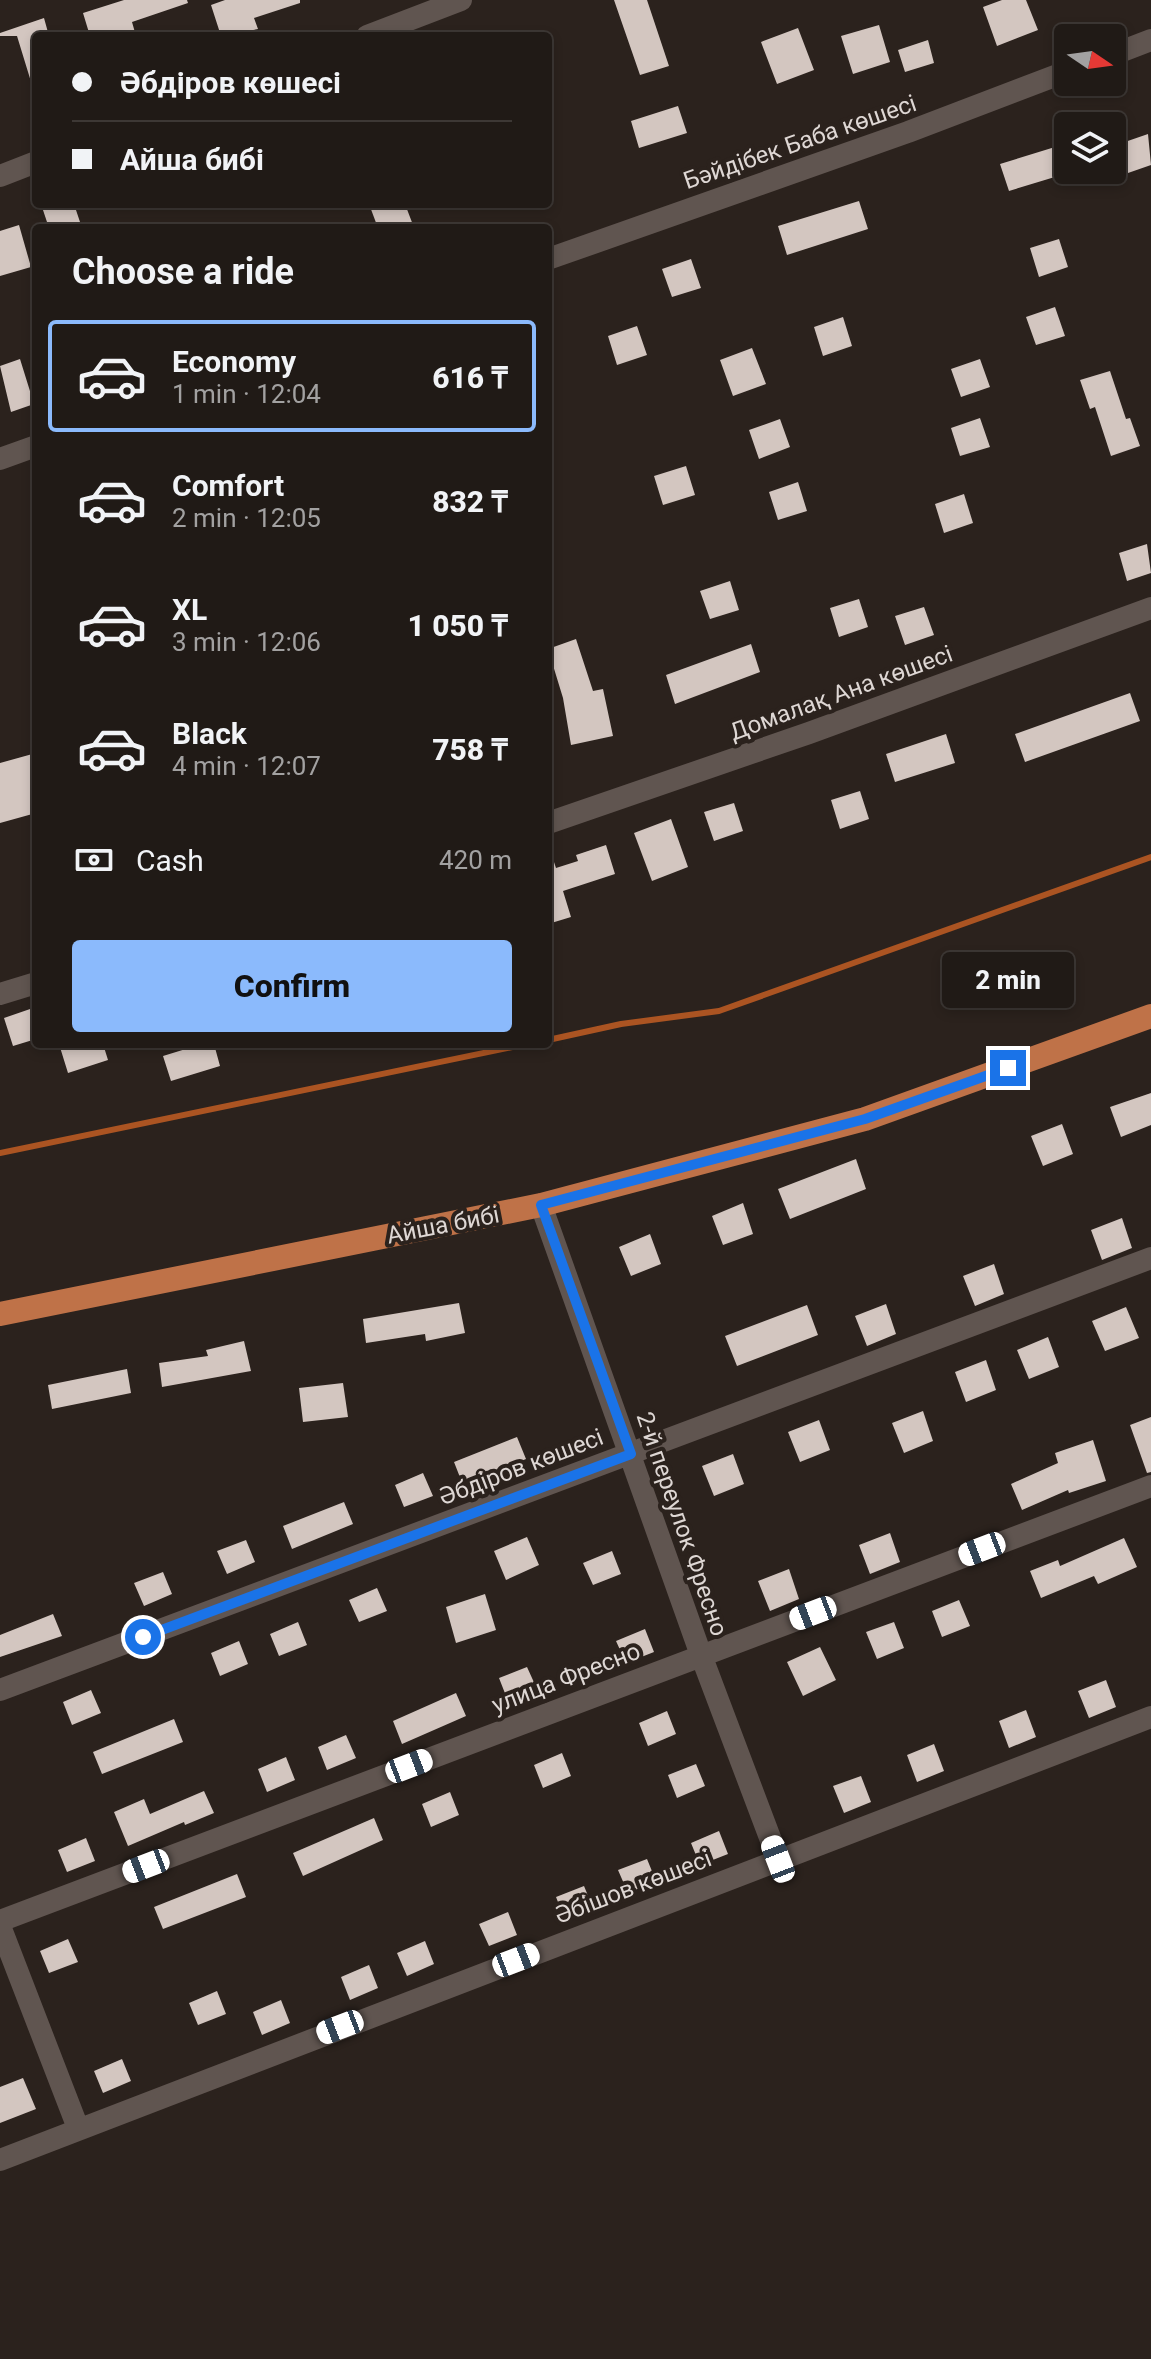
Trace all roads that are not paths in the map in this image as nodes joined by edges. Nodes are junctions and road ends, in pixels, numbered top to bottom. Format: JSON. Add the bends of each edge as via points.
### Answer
{"nodes":[{"id":1,"x":461,"y":0,"type":"edge"},
{"id":2,"x":377,"y":32,"type":"edge"},
{"id":3,"x":1151,"y":40,"type":"edge"},
{"id":4,"x":1126,"y":50,"type":"edge"},
{"id":5,"x":1054,"y":76,"type":"edge"},
{"id":6,"x":32,"y":164,"type":"edge"},
{"id":7,"x":0,"y":176,"type":"edge"},
{"id":8,"x":552,"y":258,"type":"edge"},
{"id":9,"x":32,"y":447,"type":"edge"},
{"id":10,"x":0,"y":459,"type":"edge"},
{"id":11,"x":1151,"y":608,"type":"edge"},
{"id":12,"x":552,"y":822,"type":"edge"},
{"id":13,"x":32,"y":984,"type":"edge"},
{"id":14,"x":0,"y":994,"type":"edge"},
{"id":15,"x":1151,"y":1016,"type":"edge"},
{"id":16,"x":541,"y":1205,"type":"junction"},
{"id":17,"x":1151,"y":1258,"type":"edge"},
{"id":18,"x":0,"y":1314,"type":"edge"},
{"id":19,"x":631,"y":1454,"type":"junction"},
{"id":20,"x":1151,"y":1486,"type":"edge"},
{"id":21,"x":701,"y":1655,"type":"junction"},
{"id":22,"x":0,"y":1690,"type":"edge"},
{"id":23,"x":1151,"y":1717,"type":"edge"},
{"id":24,"x":778,"y":1859,"type":"junction"},
{"id":25,"x":0,"y":1924,"type":"edge"},
{"id":26,"x":78,"y":2128,"type":"junction"},
{"id":27,"x":0,"y":2160,"type":"edge"}],
"edges":[{"from":1,"to":2,"type":"street"},
{"from":3,"to":4,"type":"street"},
{"from":5,"to":8,"type":"street","name":"Бәйдібек Баба көшесі"},
{"from":6,"to":7,"type":"street"},
{"from":9,"to":10,"type":"street"},
{"from":11,"to":12,"type":"street","name":"Домалақ Ана көшесі"},
{"from":13,"to":14,"type":"street"},
{"from":15,"to":16,"type":"main road","name":"Айша бибі","via":[[865,1119]]},
{"from":16,"to":18,"type":"main road","name":"Айша бибі"},
{"from":16,"to":19,"type":"street","name":"2-й переулок Фресно"},
{"from":17,"to":19,"type":"street","name":"Әбдіров көшесі"},
{"from":19,"to":21,"type":"street","name":"2-й переулок Фресно"},
{"from":19,"to":22,"type":"street","name":"Әбдіров көшесі"},
{"from":20,"to":21,"type":"street","name":"улица Фресно"},
{"from":21,"to":24,"type":"street","name":"2-й переулок Фресно"},
{"from":21,"to":25,"type":"street","name":"улица Фресно"},
{"from":23,"to":24,"type":"street","name":"Әбішов көшесі"},
{"from":24,"to":26,"type":"street","name":"Әбішов көшесі"},
{"from":25,"to":26,"type":"street"},
{"from":26,"to":27,"type":"street","name":"Әбішов көшесі"}]}
